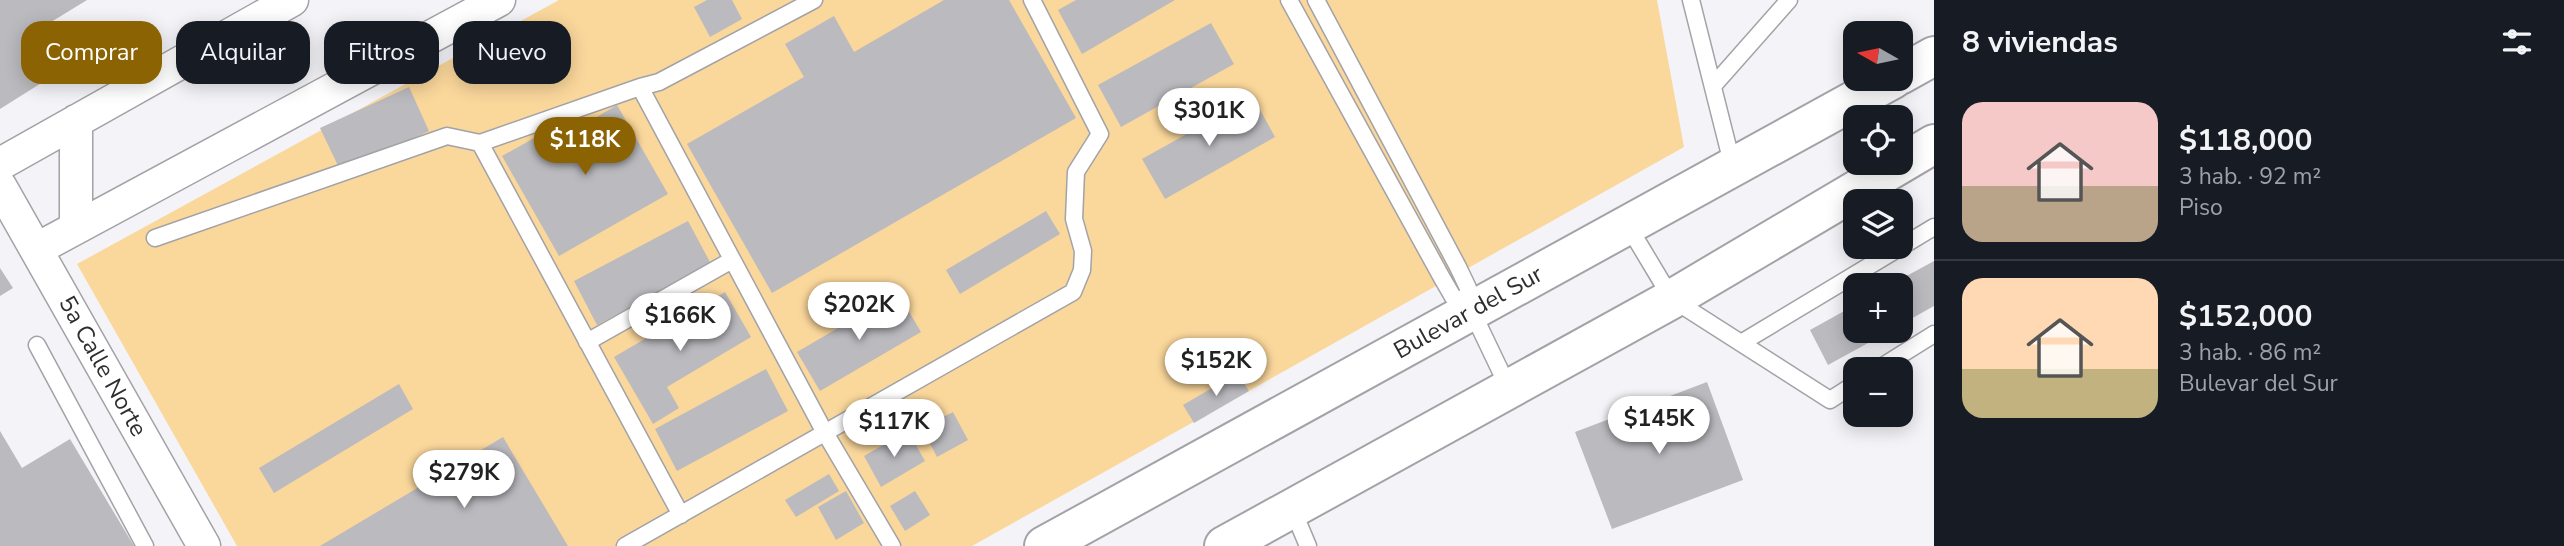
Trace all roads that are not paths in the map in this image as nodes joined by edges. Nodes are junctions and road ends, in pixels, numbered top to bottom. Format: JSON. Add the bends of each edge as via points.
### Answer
{"nodes":[{"id":1,"x":292,"y":0,"type":"edge"},
{"id":2,"x":499,"y":0,"type":"edge"},
{"id":3,"x":814,"y":0,"type":"edge"},
{"id":4,"x":1032,"y":0,"type":"edge"},
{"id":5,"x":1289,"y":0,"type":"edge"},
{"id":6,"x":1316,"y":0,"type":"edge"},
{"id":7,"x":1691,"y":0,"type":"edge"},
{"id":8,"x":1789,"y":0,"type":"edge"},
{"id":9,"x":1934,"y":57,"type":"edge"},
{"id":10,"x":1913,"y":68,"type":"edge"},
{"id":11,"x":1713,"y":86,"type":"junction"},
{"id":12,"x":640,"y":87,"type":"junction"},
{"id":13,"x":1871,"y":91,"type":"edge"},
{"id":14,"x":76,"y":121,"type":"junction"},
{"id":15,"x":480,"y":143,"type":"junction"},
{"id":16,"x":1934,"y":144,"type":"edge"},
{"id":17,"x":0,"y":164,"type":"edge"},
{"id":18,"x":1732,"y":167,"type":"junction"},
{"id":19,"x":0,"y":186,"type":"edge"},
{"id":20,"x":1628,"y":224,"type":"junction"},
{"id":21,"x":1934,"y":227,"type":"edge"},
{"id":22,"x":76,"y":228,"type":"junction"},
{"id":23,"x":20,"y":236,"type":"edge"},
{"id":24,"x":155,"y":238,"type":"dead end"},
{"id":25,"x":732,"y":260,"type":"junction"},
{"id":26,"x":1672,"y":299,"type":"junction"},
{"id":27,"x":1469,"y":307,"type":"junction"},
{"id":28,"x":1934,"y":334,"type":"edge"},
{"id":29,"x":587,"y":342,"type":"junction"},
{"id":30,"x":1741,"y":343,"type":"junction"},
{"id":31,"x":37,"y":345,"type":"dead end"},
{"id":32,"x":1897,"y":357,"type":"edge"},
{"id":33,"x":1509,"y":387,"type":"junction"},
{"id":34,"x":1843,"y":392,"type":"edge"},
{"id":35,"x":824,"y":431,"type":"junction"},
{"id":36,"x":1441,"y":446,"type":"dead end"},
{"id":37,"x":681,"y":515,"type":"junction"},
{"id":38,"x":1298,"y":521,"type":"junction"},
{"id":39,"x":145,"y":546,"type":"edge"},
{"id":40,"x":204,"y":546,"type":"edge"},
{"id":41,"x":625,"y":546,"type":"edge"},
{"id":42,"x":892,"y":546,"type":"edge"},
{"id":43,"x":1044,"y":546,"type":"edge"},
{"id":44,"x":1224,"y":546,"type":"edge"},
{"id":45,"x":1308,"y":546,"type":"edge"}],
"edges":[{"from":1,"to":14,"type":"street"},
{"from":2,"to":22,"type":"street"},
{"from":3,"to":12,"type":"lane","via":[[659,82]]},
{"from":4,"to":35,"type":"lane","via":[[1100,134],[1076,172],[1074,219],[1083,251],[1082,271],[1073,292]]},
{"from":5,"to":27,"type":"lane","via":[[1453,297]]},
{"from":6,"to":27,"type":"lane","via":[[1458,267],[1468,288]]},
{"from":7,"to":11,"type":"lane"},
{"from":8,"to":11,"type":"lane"},
{"from":9,"to":10,"type":"highway"},
{"from":11,"to":18,"type":"lane"},
{"from":12,"to":15,"type":"lane"},
{"from":12,"to":25,"type":"lane"},
{"from":13,"to":18,"type":"highway","name":"Bulevar del Sur"},
{"from":14,"to":17,"type":"street"},
{"from":14,"to":22,"type":"street"},
{"from":15,"to":24,"type":"lane","via":[[447,136]]},
{"from":15,"to":29,"type":"lane"},
{"from":16,"to":26,"type":"highway"},
{"from":18,"to":20,"type":"highway","name":"Bulevar del Sur"},
{"from":19,"to":23,"type":"street","name":"5a Calle Norte"},
{"from":20,"to":26,"type":"lane"},
{"from":20,"to":27,"type":"highway","name":"Bulevar del Sur"},
{"from":21,"to":30,"type":"lane"},
{"from":22,"to":23,"type":"street"},
{"from":23,"to":40,"type":"street","name":"5a Calle Norte"},
{"from":25,"to":29,"type":"lane"},
{"from":25,"to":35,"type":"lane"},
{"from":26,"to":30,"type":"lane"},
{"from":26,"to":33,"type":"highway"},
{"from":27,"to":33,"type":"lane"},
{"from":27,"to":43,"type":"highway","name":"Bulevar del Sur"},
{"from":28,"to":32,"type":"lane"},
{"from":29,"to":37,"type":"lane"},
{"from":30,"to":34,"type":"lane","via":[[1830,400]]},
{"from":31,"to":39,"type":"lane"},
{"from":33,"to":36,"type":"lane","via":[[1514,401]]},
{"from":33,"to":38,"type":"highway"},
{"from":35,"to":37,"type":"lane"},
{"from":35,"to":42,"type":"lane"},
{"from":37,"to":41,"type":"lane"},
{"from":38,"to":44,"type":"highway"},
{"from":38,"to":45,"type":"lane"}]}
